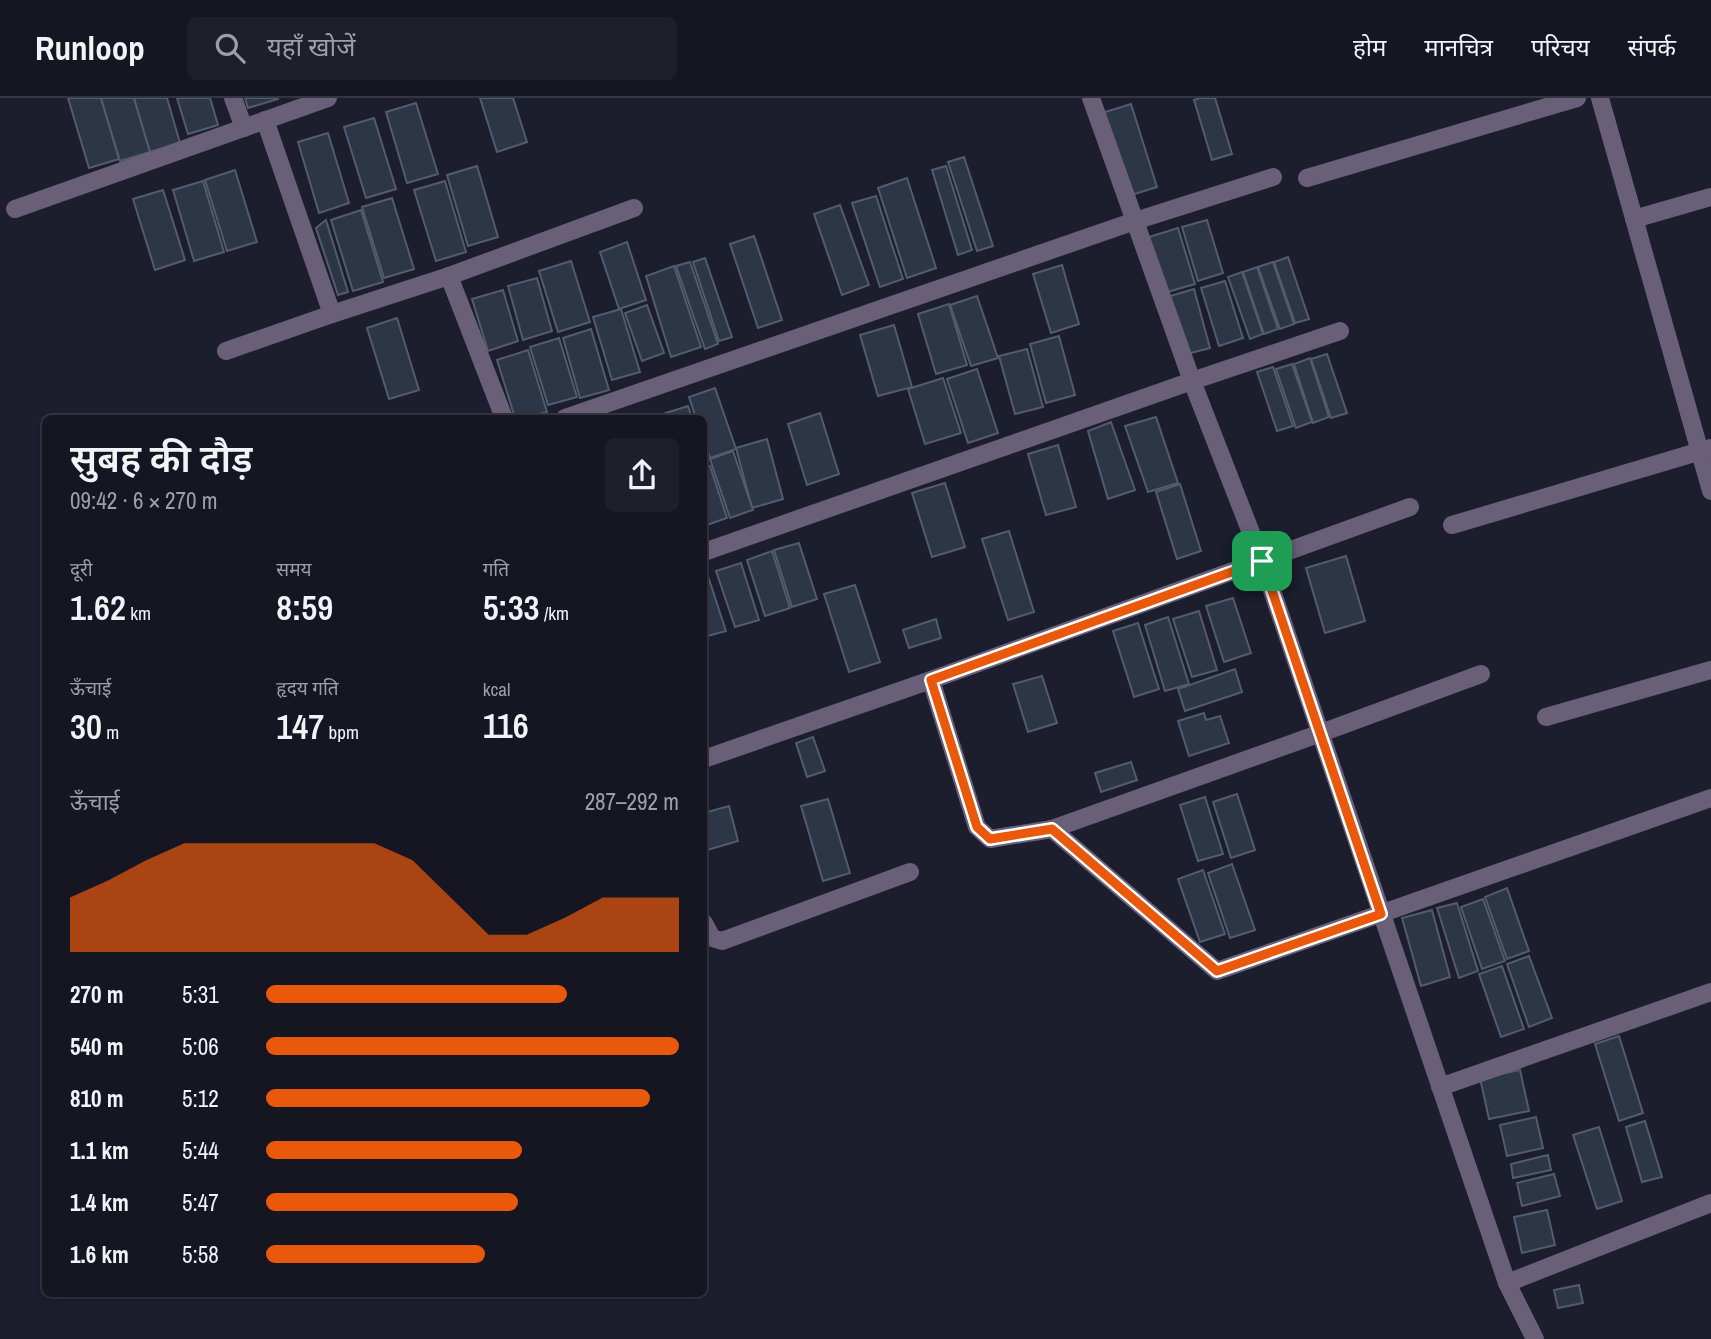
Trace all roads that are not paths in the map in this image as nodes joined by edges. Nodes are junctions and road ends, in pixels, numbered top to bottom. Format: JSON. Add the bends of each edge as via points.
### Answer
{"nodes":[{"id":1,"x":233,"y":98,"type":"edge"},
{"id":2,"x":328,"y":98,"type":"edge"},
{"id":3,"x":1091,"y":98,"type":"edge"},
{"id":4,"x":1577,"y":98,"type":"edge"},
{"id":5,"x":1600,"y":98,"type":"edge"},
{"id":6,"x":265,"y":120,"type":"junction"},
{"id":7,"x":244,"y":128,"type":"junction"},
{"id":8,"x":1273,"y":177,"type":"dead end"},
{"id":9,"x":1307,"y":178,"type":"dead end"},
{"id":10,"x":1711,"y":197,"type":"edge"},
{"id":11,"x":634,"y":208,"type":"dead end"},
{"id":12,"x":15,"y":209,"type":"dead end"},
{"id":13,"x":1634,"y":219,"type":"junction"},
{"id":14,"x":1135,"y":221,"type":"junction"},
{"id":15,"x":449,"y":276,"type":"junction"},
{"id":16,"x":332,"y":314,"type":"junction"},
{"id":17,"x":1340,"y":331,"type":"dead end"},
{"id":18,"x":226,"y":351,"type":"dead end"},
{"id":19,"x":1192,"y":381,"type":"junction"},
{"id":20,"x":503,"y":415,"type":"edge"},
{"id":21,"x":574,"y":415,"type":"edge"},
{"id":22,"x":1705,"y":450,"type":"edge"},
{"id":23,"x":1711,"y":491,"type":"edge"},
{"id":24,"x":1410,"y":507,"type":"dead end"},
{"id":25,"x":1452,"y":524,"type":"dead end"},
{"id":26,"x":707,"y":551,"type":"edge"},
{"id":27,"x":1262,"y":561,"type":"junction"},
{"id":28,"x":1711,"y":670,"type":"edge"},
{"id":29,"x":1481,"y":674,"type":"dead end"},
{"id":30,"x":931,"y":680,"type":"junction"},
{"id":31,"x":1546,"y":717,"type":"dead end"},
{"id":32,"x":1321,"y":733,"type":"junction"},
{"id":33,"x":707,"y":758,"type":"edge"},
{"id":34,"x":1711,"y":798,"type":"edge"},
{"id":35,"x":1052,"y":829,"type":"junction"},
{"id":36,"x":910,"y":872,"type":"dead end"},
{"id":37,"x":1381,"y":914,"type":"junction"},
{"id":38,"x":707,"y":929,"type":"edge"},
{"id":39,"x":1711,"y":992,"type":"edge"},
{"id":40,"x":1440,"y":1087,"type":"junction"},
{"id":41,"x":1711,"y":1203,"type":"edge"},
{"id":42,"x":1507,"y":1283,"type":"junction"},
{"id":43,"x":1535,"y":1339,"type":"edge"}],
"edges":[{"from":1,"to":7,"type":"street"},
{"from":2,"to":6,"type":"street"},
{"from":3,"to":14,"type":"street"},
{"from":4,"to":9,"type":"street"},
{"from":5,"to":13,"type":"street"},
{"from":6,"to":7,"type":"street"},
{"from":6,"to":16,"type":"street"},
{"from":7,"to":12,"type":"street"},
{"from":8,"to":14,"type":"street"},
{"from":10,"to":13,"type":"street"},
{"from":11,"to":15,"type":"street"},
{"from":13,"to":22,"type":"street"},
{"from":14,"to":19,"type":"street"},
{"from":14,"to":21,"type":"street"},
{"from":15,"to":16,"type":"street"},
{"from":15,"to":20,"type":"street"},
{"from":16,"to":18,"type":"street"},
{"from":17,"to":19,"type":"street"},
{"from":19,"to":26,"type":"street"},
{"from":19,"to":27,"type":"street"},
{"from":22,"to":23,"type":"street"},
{"from":22,"to":25,"type":"street"},
{"from":24,"to":27,"type":"street"},
{"from":27,"to":30,"type":"street"},
{"from":27,"to":32,"type":"street"},
{"from":28,"to":31,"type":"street"},
{"from":29,"to":32,"type":"street"},
{"from":30,"to":33,"type":"street"},
{"from":30,"to":35,"type":"street","via":[[977,827],[990,839]]},
{"from":32,"to":35,"type":"street"},
{"from":32,"to":37,"type":"street"},
{"from":34,"to":37,"type":"street"},
{"from":35,"to":37,"type":"street","via":[[1217,971]]},
{"from":36,"to":38,"type":"street","via":[[722,941],[712,938]]},
{"from":37,"to":40,"type":"street"},
{"from":39,"to":40,"type":"street"},
{"from":40,"to":42,"type":"street"},
{"from":41,"to":42,"type":"street"},
{"from":42,"to":43,"type":"street"}]}
